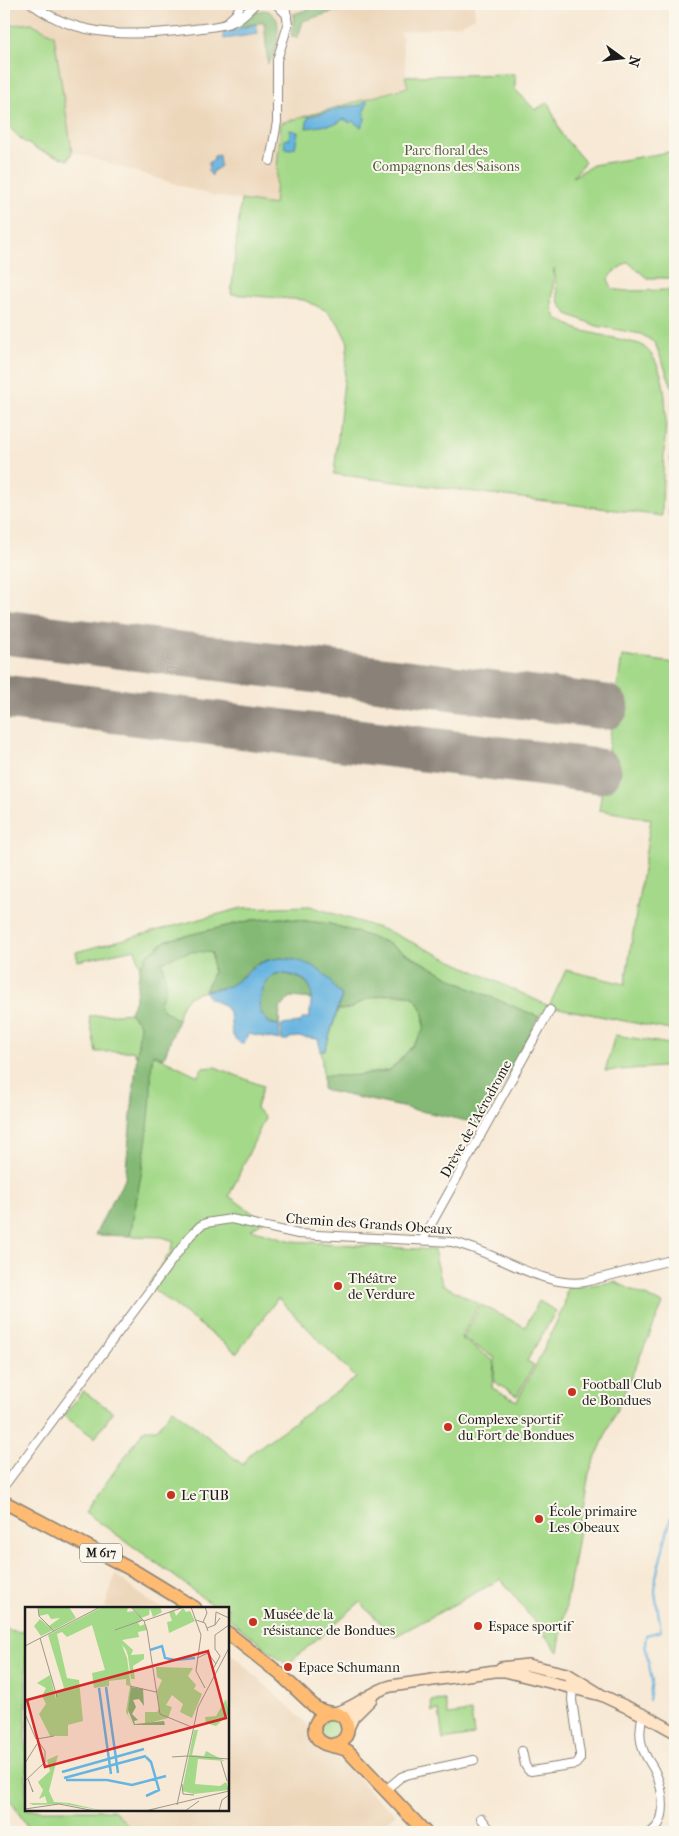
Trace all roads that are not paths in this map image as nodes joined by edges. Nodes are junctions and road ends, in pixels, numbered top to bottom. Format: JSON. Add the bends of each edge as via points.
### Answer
{"nodes":[{"id":1,"x":32,"y":4,"type":"edge"},
{"id":2,"x":241,"y":4,"type":"edge"},
{"id":3,"x":255,"y":4,"type":"edge"},
{"id":4,"x":276,"y":4,"type":"edge"},
{"id":5,"x":285,"y":4,"type":"edge"},
{"id":6,"x":287,"y":17,"type":"junction"},
{"id":7,"x":222,"y":25,"type":"junction"},
{"id":8,"x":270,"y":161,"type":"dead end"},
{"id":9,"x":550,"y":1010,"type":"dead end"},
{"id":10,"x":424,"y":1239,"type":"junction"},
{"id":11,"x":675,"y":1259,"type":"edge"},
{"id":12,"x":4,"y":1486,"type":"edge"},
{"id":13,"x":4,"y":1502,"type":"edge"},
{"id":14,"x":4,"y":1509,"type":"edge"},
{"id":15,"x":184,"y":1607,"type":"edge"},
{"id":16,"x":193,"y":1607,"type":"edge"},
{"id":17,"x":229,"y":1634,"type":"edge"},
{"id":18,"x":229,"y":1640,"type":"edge"},
{"id":19,"x":573,"y":1682,"type":"junction"},
{"id":20,"x":391,"y":1686,"type":"junction"},
{"id":21,"x":332,"y":1713,"type":"junction"},
{"id":22,"x":643,"y":1714,"type":"junction"},
{"id":23,"x":316,"y":1724,"type":"junction"},
{"id":24,"x":347,"y":1731,"type":"junction"},
{"id":25,"x":675,"y":1732,"type":"edge"},
{"id":26,"x":332,"y":1745,"type":"junction"},
{"id":27,"x":522,"y":1751,"type":"dead end"},
{"id":28,"x":474,"y":1760,"type":"dead end"},
{"id":29,"x":389,"y":1787,"type":"junction"},
{"id":30,"x":481,"y":1818,"type":"dead end"},
{"id":31,"x":425,"y":1832,"type":"edge"},
{"id":32,"x":430,"y":1832,"type":"edge"},
{"id":33,"x":492,"y":1832,"type":"edge"},
{"id":34,"x":651,"y":1832,"type":"edge"}],
"edges":[{"from":1,"to":7,"type":"street","via":[[64,22],[114,34],[152,34]]},
{"from":2,"to":7,"type":"street","via":[[236,14]]},
{"from":3,"to":7,"type":"street","via":[[238,20]]},
{"from":4,"to":6,"type":"street"},
{"from":5,"to":6,"type":"street"},
{"from":6,"to":8,"type":"street","via":[[277,60],[277,122]]},
{"from":9,"to":10,"type":"street","name":"Drève de l'Aérodrome"},
{"from":10,"to":11,"type":"street","name":"Chemin des Grands Obeaux","via":[[456,1243],[564,1283],[585,1282]]},
{"from":10,"to":12,"type":"street","name":"Chemin des Grands Obeaux","via":[[298,1234],[230,1219],[200,1226]]},
{"from":13,"to":16,"type":"main road","number":"M 617","via":[[136,1572]]},
{"from":14,"to":15,"type":"main road","number":"M 617"},
{"from":17,"to":21,"type":"main road","via":[[280,1674],[316,1708]]},
{"from":18,"to":23,"type":"main road","via":[[299,1699],[313,1714]]},
{"from":19,"to":20,"type":"street","via":[[562,1673],[524,1665]]},
{"from":19,"to":22,"type":"street"},
{"from":19,"to":27,"type":"street","via":[[572,1700],[580,1759],[576,1764],[531,1771],[525,1765]]},
{"from":20,"to":21,"type":"street"},
{"from":20,"to":24,"type":"street","via":[[365,1704],[353,1717]]},
{"from":21,"to":23,"type":"main road","via":[[322,1716]]},
{"from":21,"to":24,"type":"main road","via":[[343,1717]]},
{"from":22,"to":25,"type":"street"},
{"from":22,"to":34,"type":"street","via":[[641,1743],[658,1778],[662,1802],[661,1821]]},
{"from":23,"to":26,"type":"main road","via":[[318,1739]]},
{"from":24,"to":26,"type":"main road","via":[[341,1742]]},
{"from":24,"to":29,"type":"main road","via":[[350,1744]]},
{"from":26,"to":31,"type":"main road","via":[[348,1751]]},
{"from":28,"to":29,"type":"street","via":[[404,1775]]},
{"from":29,"to":32,"type":"main road"},
{"from":30,"to":33,"type":"street"}]}
